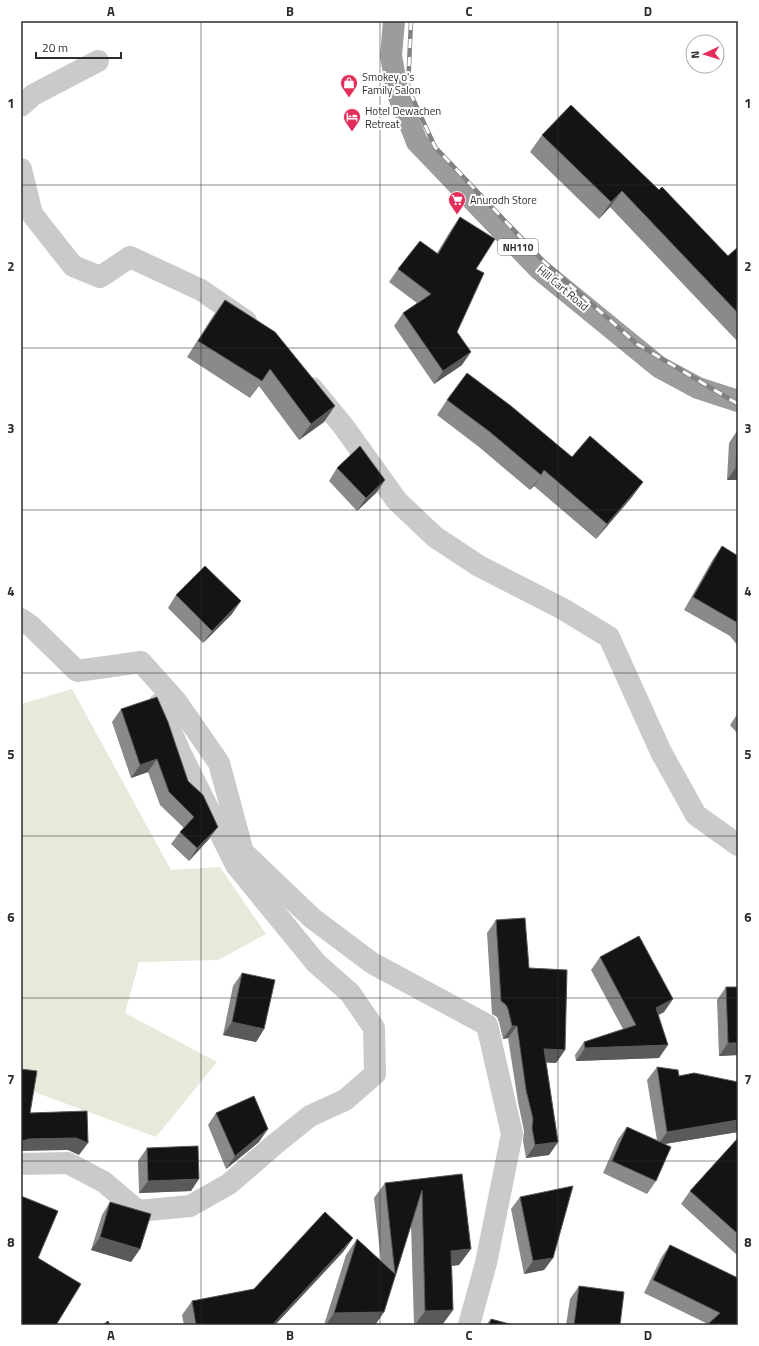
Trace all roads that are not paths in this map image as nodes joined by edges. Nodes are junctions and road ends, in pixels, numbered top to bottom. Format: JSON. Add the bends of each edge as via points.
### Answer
{"nodes":[{"id":1,"x":394,"y":21,"type":"edge"},
{"id":2,"x":98,"y":61,"type":"dead end"},
{"id":3,"x":21,"y":106,"type":"edge"},
{"id":4,"x":21,"y":169,"type":"edge"},
{"id":5,"x":259,"y":330,"type":"edge"},
{"id":6,"x":301,"y":374,"type":"edge"},
{"id":7,"x":738,"y":401,"type":"edge"},
{"id":8,"x":21,"y":619,"type":"edge"},
{"id":9,"x":141,"y":662,"type":"junction"},
{"id":10,"x":738,"y":845,"type":"edge"},
{"id":11,"x":21,"y":1164,"type":"edge"},
{"id":12,"x":469,"y":1325,"type":"edge"}],
"edges":[{"from":1,"to":7,"type":"highway","name":"Hill Cart Road","number":"NH110","via":[[391,56],[398,94],[417,142],[539,269],[660,367],[698,388]]},
{"from":2,"to":3,"type":"street","via":[[33,95]]},
{"from":4,"to":5,"type":"street","via":[[32,214],[73,266],[100,277],[130,257],[201,290]]},
{"from":6,"to":10,"type":"street","via":[[344,427],[397,501],[435,537],[479,566],[609,636],[661,752],[696,815]]},
{"from":8,"to":9,"type":"street","via":[[77,671]]},
{"from":9,"to":11,"type":"street","via":[[180,752],[236,865],[316,962],[350,993],[374,1028],[375,1074],[345,1100],[310,1116],[229,1184],[190,1206],[138,1211],[104,1182],[68,1164]]},
{"from":9,"to":12,"type":"street","via":[[176,701],[219,763],[243,852],[312,918],[372,963],[487,1024],[512,1134],[486,1263]]}]}
